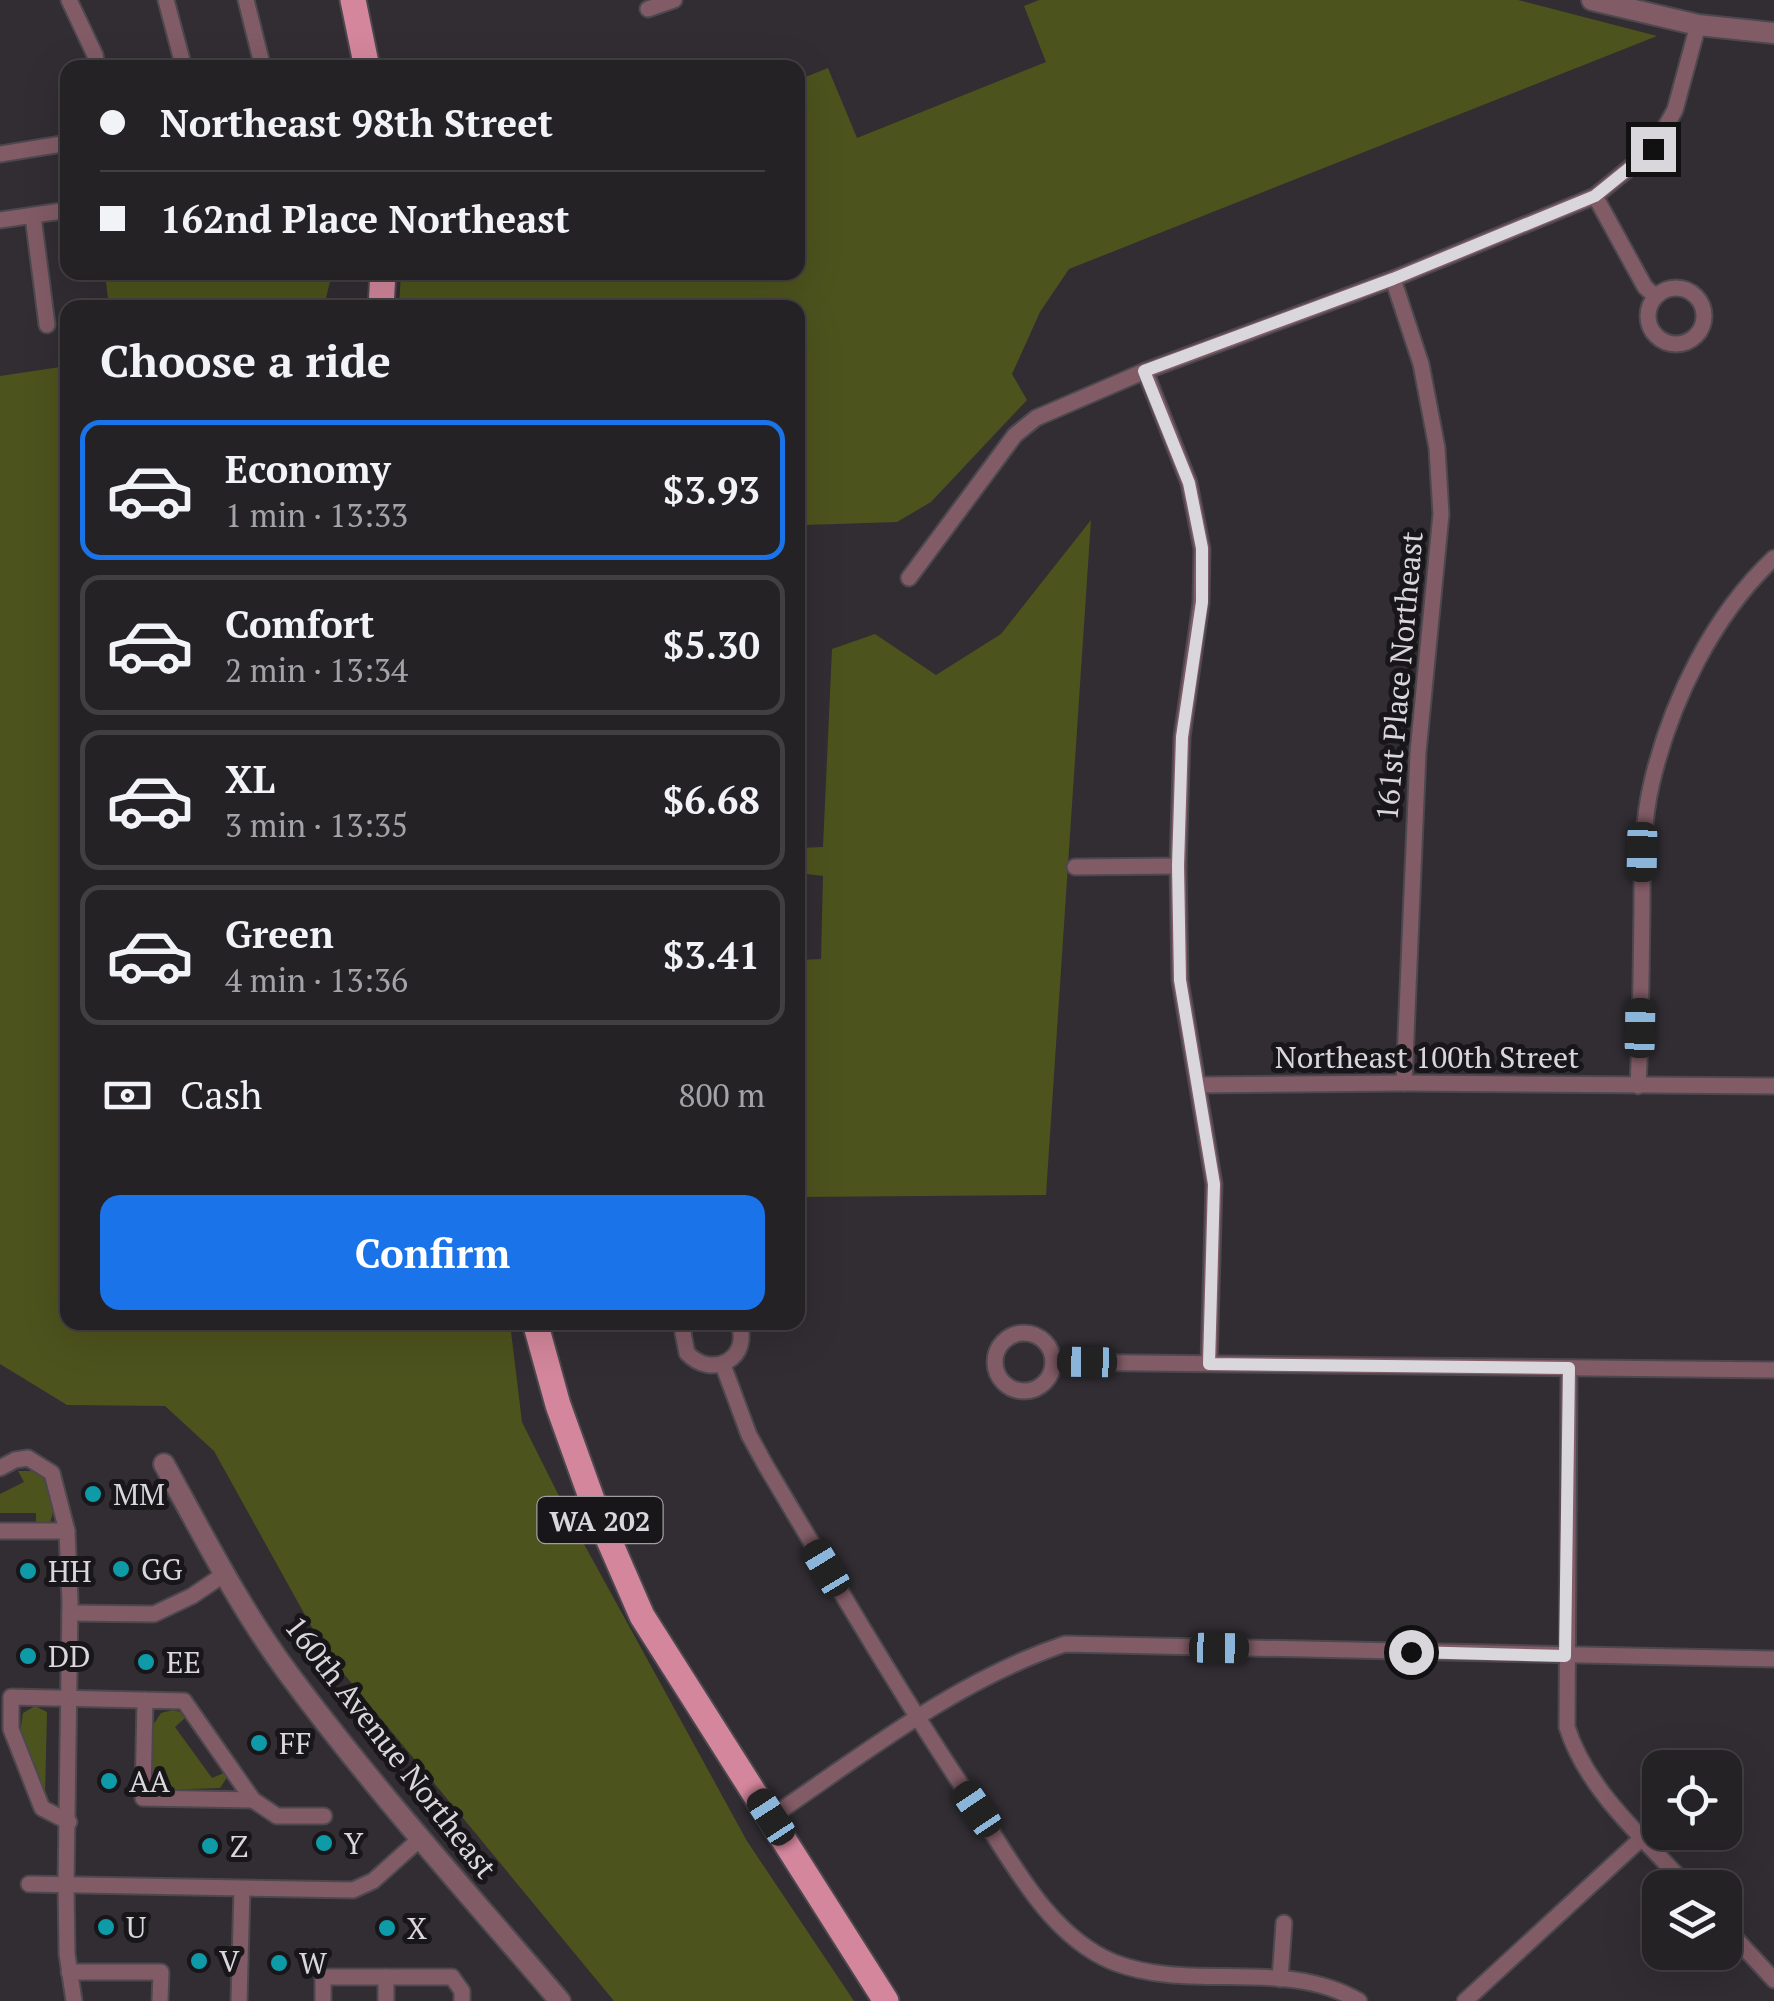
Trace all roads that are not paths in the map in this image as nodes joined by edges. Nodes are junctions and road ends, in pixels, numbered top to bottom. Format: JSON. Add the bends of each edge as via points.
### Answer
{"nodes":[{"id":1,"x":69,"y":0,"type":"edge"},
{"id":2,"x":166,"y":0,"type":"edge"},
{"id":3,"x":246,"y":0,"type":"edge"},
{"id":4,"x":353,"y":0,"type":"edge"},
{"id":5,"x":674,"y":0,"type":"edge"},
{"id":6,"x":1592,"y":0,"type":"edge"},
{"id":7,"x":648,"y":9,"type":"dead end"},
{"id":8,"x":1698,"y":26,"type":"junction"},
{"id":9,"x":1774,"y":33,"type":"edge"},
{"id":10,"x":96,"y":60,"type":"edge"},
{"id":11,"x":182,"y":60,"type":"edge"},
{"id":12,"x":261,"y":60,"type":"edge"},
{"id":13,"x":365,"y":60,"type":"edge"},
{"id":14,"x":60,"y":144,"type":"edge"},
{"id":15,"x":0,"y":154,"type":"edge"},
{"id":16,"x":1595,"y":196,"type":"junction"},
{"id":17,"x":60,"y":211,"type":"edge"},
{"id":18,"x":33,"y":216,"type":"junction"},
{"id":19,"x":0,"y":220,"type":"edge"},
{"id":20,"x":1393,"y":279,"type":"junction"},
{"id":21,"x":1655,"y":296,"type":"dead end"},
{"id":22,"x":48,"y":325,"type":"dead end"},
{"id":23,"x":1144,"y":371,"type":"junction"},
{"id":24,"x":1774,"y":558,"type":"edge"},
{"id":25,"x":909,"y":578,"type":"dead end"},
{"id":26,"x":1178,"y":866,"type":"junction"},
{"id":27,"x":1074,"y":867,"type":"dead end"},
{"id":28,"x":1404,"y":1083,"type":"junction"},
{"id":29,"x":1199,"y":1086,"type":"junction"},
{"id":30,"x":1638,"y":1086,"type":"junction"},
{"id":31,"x":1774,"y":1086,"type":"edge"},
{"id":32,"x":537,"y":1330,"type":"edge"},
{"id":33,"x":683,"y":1330,"type":"edge"},
{"id":34,"x":739,"y":1330,"type":"edge"},
{"id":35,"x":1054,"y":1362,"type":"dead end"},
{"id":36,"x":1209,"y":1364,"type":"junction"},
{"id":37,"x":723,"y":1365,"type":"junction"},
{"id":38,"x":1569,"y":1368,"type":"junction"},
{"id":39,"x":1774,"y":1370,"type":"edge"},
{"id":40,"x":164,"y":1464,"type":"dead end"},
{"id":41,"x":0,"y":1468,"type":"edge"},
{"id":42,"x":0,"y":1531,"type":"edge"},
{"id":43,"x":67,"y":1531,"type":"junction"},
{"id":44,"x":224,"y":1575,"type":"junction"},
{"id":45,"x":70,"y":1613,"type":"junction"},
{"id":46,"x":1565,"y":1656,"type":"junction"},
{"id":47,"x":1774,"y":1658,"type":"edge"},
{"id":48,"x":69,"y":1699,"type":"junction"},
{"id":49,"x":145,"y":1700,"type":"junction"},
{"id":50,"x":916,"y":1718,"type":"junction"},
{"id":51,"x":252,"y":1800,"type":"junction"},
{"id":52,"x":324,"y":1816,"type":"dead end"},
{"id":53,"x":771,"y":1817,"type":"junction"},
{"id":54,"x":69,"y":1822,"type":"junction"},
{"id":55,"x":1642,"y":1835,"type":"edge"},
{"id":56,"x":422,"y":1838,"type":"junction"},
{"id":57,"x":1642,"y":1839,"type":"edge"},
{"id":58,"x":1655,"y":1850,"type":"edge"},
{"id":59,"x":1673,"y":1870,"type":"edge"},
{"id":60,"x":29,"y":1884,"type":"dead end"},
{"id":61,"x":66,"y":1885,"type":"junction"},
{"id":62,"x":242,"y":1889,"type":"junction"},
{"id":63,"x":1284,"y":1923,"type":"dead end"},
{"id":64,"x":1742,"y":1945,"type":"edge"},
{"id":65,"x":69,"y":1972,"type":"junction"},
{"id":66,"x":386,"y":1977,"type":"junction"},
{"id":67,"x":1280,"y":1979,"type":"junction"},
{"id":68,"x":1774,"y":1980,"type":"edge"},
{"id":69,"x":462,"y":1996,"type":"edge"},
{"id":70,"x":74,"y":2001,"type":"edge"},
{"id":71,"x":160,"y":2001,"type":"edge"},
{"id":72,"x":239,"y":2001,"type":"edge"},
{"id":73,"x":323,"y":2001,"type":"edge"},
{"id":74,"x":386,"y":2001,"type":"edge"},
{"id":75,"x":560,"y":2001,"type":"edge"},
{"id":76,"x":886,"y":2001,"type":"edge"},
{"id":77,"x":1360,"y":2001,"type":"edge"},
{"id":78,"x":1465,"y":2001,"type":"edge"}],
"edges":[{"from":1,"to":10,"type":"street"},
{"from":2,"to":11,"type":"street"},
{"from":3,"to":12,"type":"street"},
{"from":4,"to":13,"type":"main road"},
{"from":5,"to":7,"type":"street"},
{"from":6,"to":8,"type":"street"},
{"from":8,"to":9,"type":"street"},
{"from":8,"to":16,"type":"street","via":[[1676,110],[1653,149]]},
{"from":14,"to":15,"type":"street"},
{"from":16,"to":20,"type":"street"},
{"from":16,"to":21,"type":"street"},
{"from":17,"to":18,"type":"street"},
{"from":18,"to":19,"type":"street"},
{"from":18,"to":22,"type":"street"},
{"from":20,"to":23,"type":"street"},
{"from":20,"to":28,"type":"street","name":"161st Place Northeast","via":[[1421,364],[1438,448],[1440,514],[1417,771]]},
{"from":23,"to":25,"type":"street","via":[[1036,418],[1014,435]]},
{"from":23,"to":26,"type":"street","via":[[1189,483],[1202,548],[1202,602],[1182,737]]},
{"from":24,"to":30,"type":"street","via":[[1728,607],[1675,711],[1651,783],[1642,852]]},
{"from":26,"to":27,"type":"street"},
{"from":26,"to":29,"type":"street","via":[[1180,980]]},
{"from":28,"to":29,"type":"street","name":"Northeast 100th Street"},
{"from":28,"to":30,"type":"street","name":"Northeast 100th Street"},
{"from":29,"to":36,"type":"street","via":[[1214,1184]]},
{"from":30,"to":31,"type":"street","name":"Northeast 100th Street"},
{"from":32,"to":53,"type":"main road","number":"WA 202","via":[[595,1508],[642,1616]]},
{"from":33,"to":37,"type":"street","via":[[687,1353],[707,1366]]},
{"from":34,"to":37,"type":"street","via":[[742,1345]]},
{"from":35,"to":36,"type":"street"},
{"from":36,"to":38,"type":"street"},
{"from":37,"to":50,"type":"street","via":[[766,1466]]},
{"from":38,"to":39,"type":"street"},
{"from":38,"to":46,"type":"street"},
{"from":40,"to":44,"type":"street","name":"160th Avenue Northeast"},
{"from":41,"to":43,"type":"street","via":[[28,1458],[52,1474]]},
{"from":42,"to":43,"type":"street"},
{"from":43,"to":45,"type":"street"},
{"from":44,"to":45,"type":"street","via":[[154,1614]]},
{"from":44,"to":56,"type":"street","name":"160th Avenue Northeast","via":[[286,1670]]},
{"from":45,"to":48,"type":"street"},
{"from":46,"to":47,"type":"street"},
{"from":46,"to":50,"type":"street","via":[[1065,1644]]},
{"from":46,"to":55,"type":"street","via":[[1567,1727],[1575,1753]]},
{"from":48,"to":49,"type":"street"},
{"from":48,"to":54,"type":"street"},
{"from":48,"to":54,"type":"street","via":[[12,1697],[11,1728],[42,1808]]},
{"from":49,"to":51,"type":"street","via":[[184,1701]]},
{"from":49,"to":51,"type":"street","via":[[143,1798]]},
{"from":50,"to":53,"type":"street"},
{"from":50,"to":67,"type":"street","via":[[1070,1935],[1137,1970]]},
{"from":51,"to":52,"type":"street","via":[[277,1816]]},
{"from":53,"to":76,"type":"main road","number":"WA 202"},
{"from":54,"to":61,"type":"street"},
{"from":56,"to":62,"type":"street","via":[[374,1881],[353,1890]]},
{"from":56,"to":75,"type":"street","name":"160th Avenue Northeast"},
{"from":57,"to":78,"type":"street"},
{"from":58,"to":59,"type":"street"},
{"from":60,"to":61,"type":"street"},
{"from":61,"to":62,"type":"street"},
{"from":61,"to":65,"type":"street"},
{"from":62,"to":72,"type":"street"},
{"from":63,"to":67,"type":"street"},
{"from":64,"to":68,"type":"street"},
{"from":65,"to":70,"type":"street"},
{"from":65,"to":71,"type":"street","via":[[161,1972]]},
{"from":66,"to":69,"type":"street","via":[[452,1977]]},
{"from":66,"to":73,"type":"street","via":[[323,1977]]},
{"from":66,"to":74,"type":"street"},
{"from":67,"to":77,"type":"street"}]}
